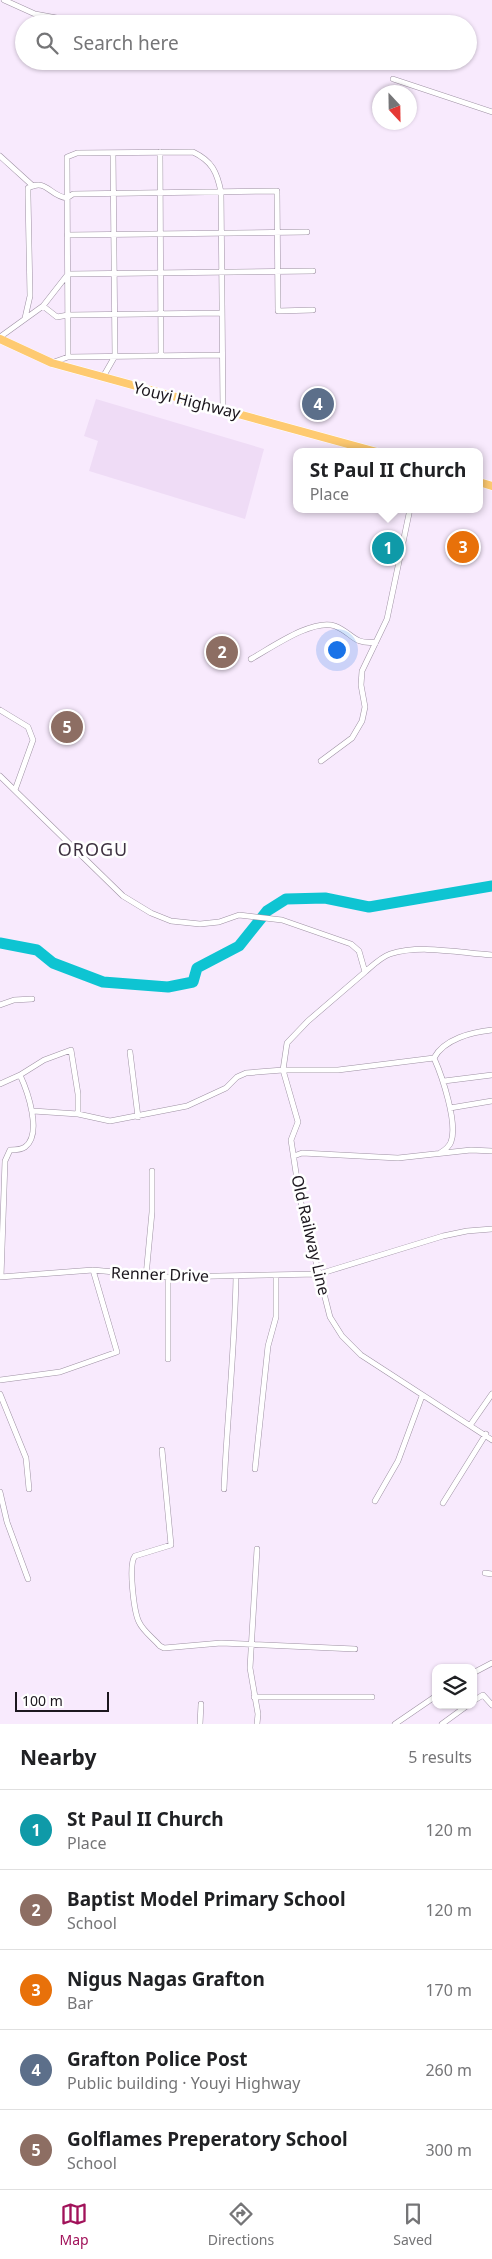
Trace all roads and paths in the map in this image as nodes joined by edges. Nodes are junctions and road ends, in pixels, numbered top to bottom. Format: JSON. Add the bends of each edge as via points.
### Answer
{"nodes":[{"id":1,"x":4,"y":0,"type":"edge"},
{"id":2,"x":40,"y":15,"type":"edge"},
{"id":3,"x":393,"y":80,"type":"dead end"},
{"id":4,"x":492,"y":112,"type":"edge"},
{"id":5,"x":160,"y":152,"type":"junction"},
{"id":6,"x":113,"y":153,"type":"junction"},
{"id":7,"x":0,"y":156,"type":"edge"},
{"id":8,"x":32,"y":186,"type":"junction"},
{"id":9,"x":221,"y":192,"type":"junction"},
{"id":10,"x":114,"y":193,"type":"junction"},
{"id":11,"x":160,"y":193,"type":"junction"},
{"id":12,"x":67,"y":198,"type":"junction"},
{"id":13,"x":277,"y":232,"type":"junction"},
{"id":14,"x":307,"y":232,"type":"dead end"},
{"id":15,"x":160,"y":233,"type":"junction"},
{"id":16,"x":222,"y":233,"type":"junction"},
{"id":17,"x":67,"y":234,"type":"junction"},
{"id":18,"x":114,"y":234,"type":"junction"},
{"id":19,"x":313,"y":270,"type":"dead end"},
{"id":20,"x":278,"y":271,"type":"junction"},
{"id":21,"x":222,"y":272,"type":"junction"},
{"id":22,"x":114,"y":273,"type":"junction"},
{"id":23,"x":160,"y":273,"type":"junction"},
{"id":24,"x":68,"y":274,"type":"junction"},
{"id":25,"x":43,"y":306,"type":"junction"},
{"id":26,"x":313,"y":310,"type":"dead end"},
{"id":27,"x":222,"y":313,"type":"junction"},
{"id":28,"x":114,"y":314,"type":"junction"},
{"id":29,"x":161,"y":314,"type":"junction"},
{"id":30,"x":68,"y":315,"type":"junction"},
{"id":31,"x":25,"y":318,"type":"junction"},
{"id":32,"x":0,"y":338,"type":"edge"},
{"id":33,"x":222,"y":355,"type":"junction"},
{"id":34,"x":115,"y":356,"type":"junction"},
{"id":35,"x":161,"y":356,"type":"junction"},
{"id":36,"x":68,"y":357,"type":"junction"},
{"id":37,"x":52,"y":363,"type":"junction"},
{"id":38,"x":103,"y":377,"type":"junction"},
{"id":39,"x":223,"y":409,"type":"junction"},
{"id":40,"x":363,"y":448,"type":"edge"},
{"id":41,"x":409,"y":513,"type":"edge"},
{"id":42,"x":376,"y":642,"type":"junction"},
{"id":43,"x":251,"y":659,"type":"dead end"},
{"id":44,"x":0,"y":710,"type":"edge"},
{"id":45,"x":321,"y":761,"type":"dead end"},
{"id":46,"x":0,"y":776,"type":"edge"},
{"id":47,"x":15,"y":790,"type":"junction"},
{"id":48,"x":492,"y":955,"type":"edge"},
{"id":49,"x":365,"y":972,"type":"junction"},
{"id":50,"x":32,"y":999,"type":"dead end"},
{"id":51,"x":0,"y":1005,"type":"edge"},
{"id":52,"x":492,"y":1030,"type":"edge"},
{"id":53,"x":130,"y":1052,"type":"dead end"},
{"id":54,"x":434,"y":1058,"type":"junction"},
{"id":55,"x":283,"y":1070,"type":"junction"},
{"id":56,"x":20,"y":1075,"type":"junction"},
{"id":57,"x":492,"y":1075,"type":"edge"},
{"id":58,"x":444,"y":1081,"type":"junction"},
{"id":59,"x":0,"y":1084,"type":"edge"},
{"id":60,"x":492,"y":1101,"type":"edge"},
{"id":61,"x":450,"y":1108,"type":"junction"},
{"id":62,"x":33,"y":1110,"type":"junction"},
{"id":63,"x":78,"y":1114,"type":"junction"},
{"id":64,"x":138,"y":1117,"type":"junction"},
{"id":65,"x":492,"y":1151,"type":"edge"},
{"id":66,"x":439,"y":1154,"type":"junction"},
{"id":67,"x":294,"y":1156,"type":"junction"},
{"id":68,"x":152,"y":1171,"type":"dead end"},
{"id":69,"x":492,"y":1229,"type":"edge"},
{"id":70,"x":93,"y":1270,"type":"junction"},
{"id":71,"x":320,"y":1274,"type":"junction"},
{"id":72,"x":276,"y":1275,"type":"junction"},
{"id":73,"x":146,"y":1276,"type":"junction"},
{"id":74,"x":236,"y":1276,"type":"junction"},
{"id":75,"x":0,"y":1277,"type":"edge"},
{"id":76,"x":168,"y":1277,"type":"junction"},
{"id":77,"x":168,"y":1359,"type":"dead end"},
{"id":78,"x":0,"y":1380,"type":"edge"},
{"id":79,"x":0,"y":1394,"type":"edge"},
{"id":80,"x":492,"y":1394,"type":"edge"},
{"id":81,"x":422,"y":1396,"type":"junction"},
{"id":82,"x":471,"y":1424,"type":"junction"},
{"id":83,"x":486,"y":1434,"type":"junction"},
{"id":84,"x":492,"y":1440,"type":"edge"},
{"id":85,"x":162,"y":1450,"type":"dead end"},
{"id":86,"x":255,"y":1469,"type":"dead end"},
{"id":87,"x":29,"y":1488,"type":"dead end"},
{"id":88,"x":224,"y":1489,"type":"dead end"},
{"id":89,"x":0,"y":1492,"type":"edge"},
{"id":90,"x":375,"y":1501,"type":"dead end"},
{"id":91,"x":443,"y":1503,"type":"dead end"},
{"id":92,"x":257,"y":1549,"type":"dead end"},
{"id":93,"x":485,"y":1573,"type":"dead end"},
{"id":94,"x":492,"y":1574,"type":"edge"},
{"id":95,"x":28,"y":1580,"type":"dead end"},
{"id":96,"x":250,"y":1645,"type":"junction"},
{"id":97,"x":355,"y":1650,"type":"dead end"},
{"id":98,"x":492,"y":1663,"type":"edge"},
{"id":99,"x":477,"y":1671,"type":"edge"},
{"id":100,"x":254,"y":1697,"type":"junction"},
{"id":101,"x":372,"y":1697,"type":"dead end"},
{"id":102,"x":432,"y":1699,"type":"edge"},
{"id":103,"x":477,"y":1699,"type":"edge"},
{"id":104,"x":201,"y":1704,"type":"dead end"},
{"id":105,"x":492,"y":1704,"type":"edge"},
{"id":106,"x":463,"y":1709,"type":"edge"},
{"id":107,"x":200,"y":1724,"type":"edge"},
{"id":108,"x":257,"y":1724,"type":"edge"},
{"id":109,"x":396,"y":1724,"type":"edge"},
{"id":110,"x":442,"y":1724,"type":"edge"}],
"edges":[{"from":1,"to":2,"type":"street"},
{"from":3,"to":4,"type":"street"},
{"from":5,"to":6,"type":"street"},
{"from":5,"to":9,"type":"street","via":[[194,152],[206,158],[217,172]]},
{"from":5,"to":11,"type":"street"},
{"from":6,"to":10,"type":"street"},
{"from":6,"to":12,"type":"street","via":[[76,153],[67,157]]},
{"from":7,"to":8,"type":"street"},
{"from":8,"to":12,"type":"street","via":[[41,184],[54,194]]},
{"from":8,"to":31,"type":"street","via":[[28,188],[30,296]]},
{"from":9,"to":11,"type":"street"},
{"from":9,"to":13,"type":"street","via":[[277,191]]},
{"from":9,"to":16,"type":"street"},
{"from":10,"to":11,"type":"street"},
{"from":10,"to":12,"type":"street","via":[[73,194]]},
{"from":10,"to":18,"type":"street"},
{"from":11,"to":15,"type":"street"},
{"from":12,"to":17,"type":"street"},
{"from":13,"to":14,"type":"street"},
{"from":13,"to":16,"type":"street"},
{"from":13,"to":20,"type":"street"},
{"from":15,"to":16,"type":"street"},
{"from":15,"to":18,"type":"street"},
{"from":15,"to":23,"type":"street"},
{"from":16,"to":21,"type":"street"},
{"from":17,"to":18,"type":"street"},
{"from":17,"to":24,"type":"street"},
{"from":18,"to":22,"type":"street"},
{"from":19,"to":20,"type":"street"},
{"from":20,"to":21,"type":"street"},
{"from":20,"to":26,"type":"street","via":[[278,311]]},
{"from":21,"to":23,"type":"street"},
{"from":21,"to":27,"type":"street"},
{"from":22,"to":23,"type":"street"},
{"from":22,"to":24,"type":"street"},
{"from":22,"to":28,"type":"street"},
{"from":23,"to":29,"type":"street"},
{"from":24,"to":25,"type":"street"},
{"from":24,"to":30,"type":"street"},
{"from":25,"to":30,"type":"street","via":[[57,318]]},
{"from":25,"to":31,"type":"street"},
{"from":27,"to":29,"type":"street"},
{"from":27,"to":33,"type":"street"},
{"from":28,"to":29,"type":"street"},
{"from":28,"to":30,"type":"street"},
{"from":28,"to":34,"type":"street"},
{"from":29,"to":35,"type":"street"},
{"from":30,"to":36,"type":"street"},
{"from":31,"to":32,"type":"street"},
{"from":32,"to":37,"type":"main road","name":"Youyi Highway"},
{"from":33,"to":35,"type":"street"},
{"from":33,"to":39,"type":"street"},
{"from":34,"to":35,"type":"street"},
{"from":34,"to":36,"type":"street"},
{"from":34,"to":38,"type":"street"},
{"from":36,"to":37,"type":"street"},
{"from":37,"to":38,"type":"main road","name":"Youyi Highway"},
{"from":38,"to":39,"type":"main road","name":"Youyi Highway"},
{"from":39,"to":40,"type":"main road","name":"Youyi Highway"},
{"from":41,"to":42,"type":"street","via":[[387,619]]},
{"from":42,"to":43,"type":"street","via":[[360,642],[338,628],[317,625]]},
{"from":42,"to":45,"type":"street","via":[[362,671],[360,685],[365,707],[359,726],[352,738]]},
{"from":44,"to":47,"type":"street","via":[[28,727],[34,740]]},
{"from":46,"to":47,"type":"street"},
{"from":47,"to":49,"type":"street","via":[[123,896],[151,913],[171,921],[200,924],[249,914],[282,920],[351,944],[359,951]]},
{"from":48,"to":49,"type":"street","name":"Old Railway Line","via":[[402,951],[388,954]]},
{"from":49,"to":55,"type":"street","name":"Old Railway Line","via":[[287,1043]]},
{"from":50,"to":51,"type":"street"},
{"from":52,"to":54,"type":"street","via":[[470,1033],[438,1050]]},
{"from":53,"to":64,"type":"street"},
{"from":54,"to":55,"type":"street","via":[[338,1070]]},
{"from":54,"to":58,"type":"street"},
{"from":55,"to":64,"type":"street","via":[[246,1073],[226,1088],[187,1106]]},
{"from":55,"to":67,"type":"street","name":"Old Railway Line","via":[[298,1122],[291,1140]]},
{"from":56,"to":59,"type":"street"},
{"from":56,"to":62,"type":"street"},
{"from":56,"to":63,"type":"street","via":[[44,1060],[71,1050]]},
{"from":57,"to":58,"type":"street"},
{"from":58,"to":61,"type":"street"},
{"from":60,"to":61,"type":"street"},
{"from":61,"to":66,"type":"street","via":[[452,1140],[448,1148]]},
{"from":62,"to":63,"type":"street"},
{"from":62,"to":75,"type":"street","via":[[29,1143],[24,1148],[10,1150],[5,1160]]},
{"from":63,"to":64,"type":"street","via":[[110,1121]]},
{"from":65,"to":66,"type":"street"},
{"from":66,"to":67,"type":"street","via":[[398,1158],[302,1153]]},
{"from":67,"to":71,"type":"street","name":"Old Railway Line","via":[[300,1199]]},
{"from":68,"to":73,"type":"street"},
{"from":69,"to":71,"type":"street","name":"Renner Drive","via":[[443,1236]]},
{"from":70,"to":73,"type":"street","name":"Renner Drive"},
{"from":70,"to":75,"type":"street","name":"Renner Drive"},
{"from":70,"to":78,"type":"street","via":[[117,1352],[60,1372]]},
{"from":71,"to":72,"type":"street","name":"Renner Drive"},
{"from":71,"to":81,"type":"street","name":"Old Railway Line","via":[[330,1317],[342,1336],[361,1355]]},
{"from":72,"to":74,"type":"street","name":"Renner Drive"},
{"from":72,"to":86,"type":"street","via":[[276,1317],[268,1346]]},
{"from":73,"to":76,"type":"street","name":"Renner Drive"},
{"from":74,"to":76,"type":"street","name":"Renner Drive"},
{"from":74,"to":88,"type":"street","via":[[236,1322],[228,1396]]},
{"from":76,"to":77,"type":"street"},
{"from":79,"to":87,"type":"street","via":[[26,1458]]},
{"from":80,"to":82,"type":"street"},
{"from":81,"to":82,"type":"street","name":"Old Railway Line"},
{"from":81,"to":90,"type":"street","via":[[398,1461]]},
{"from":82,"to":83,"type":"street","name":"Old Railway Line"},
{"from":83,"to":84,"type":"street","name":"Old Railway Line"},
{"from":83,"to":91,"type":"street"},
{"from":85,"to":96,"type":"street","via":[[171,1546],[135,1556],[132,1560],[139,1623],[164,1648],[204,1643]]},
{"from":89,"to":95,"type":"street"},
{"from":92,"to":96,"type":"street"},
{"from":93,"to":94,"type":"street"},
{"from":96,"to":97,"type":"street"},
{"from":96,"to":100,"type":"street"},
{"from":98,"to":99,"type":"street"},
{"from":100,"to":101,"type":"street"},
{"from":100,"to":108,"type":"street"},
{"from":102,"to":109,"type":"street"},
{"from":103,"to":105,"type":"street","via":[[483,1695]]},
{"from":104,"to":107,"type":"street"},
{"from":106,"to":110,"type":"street"}]}
